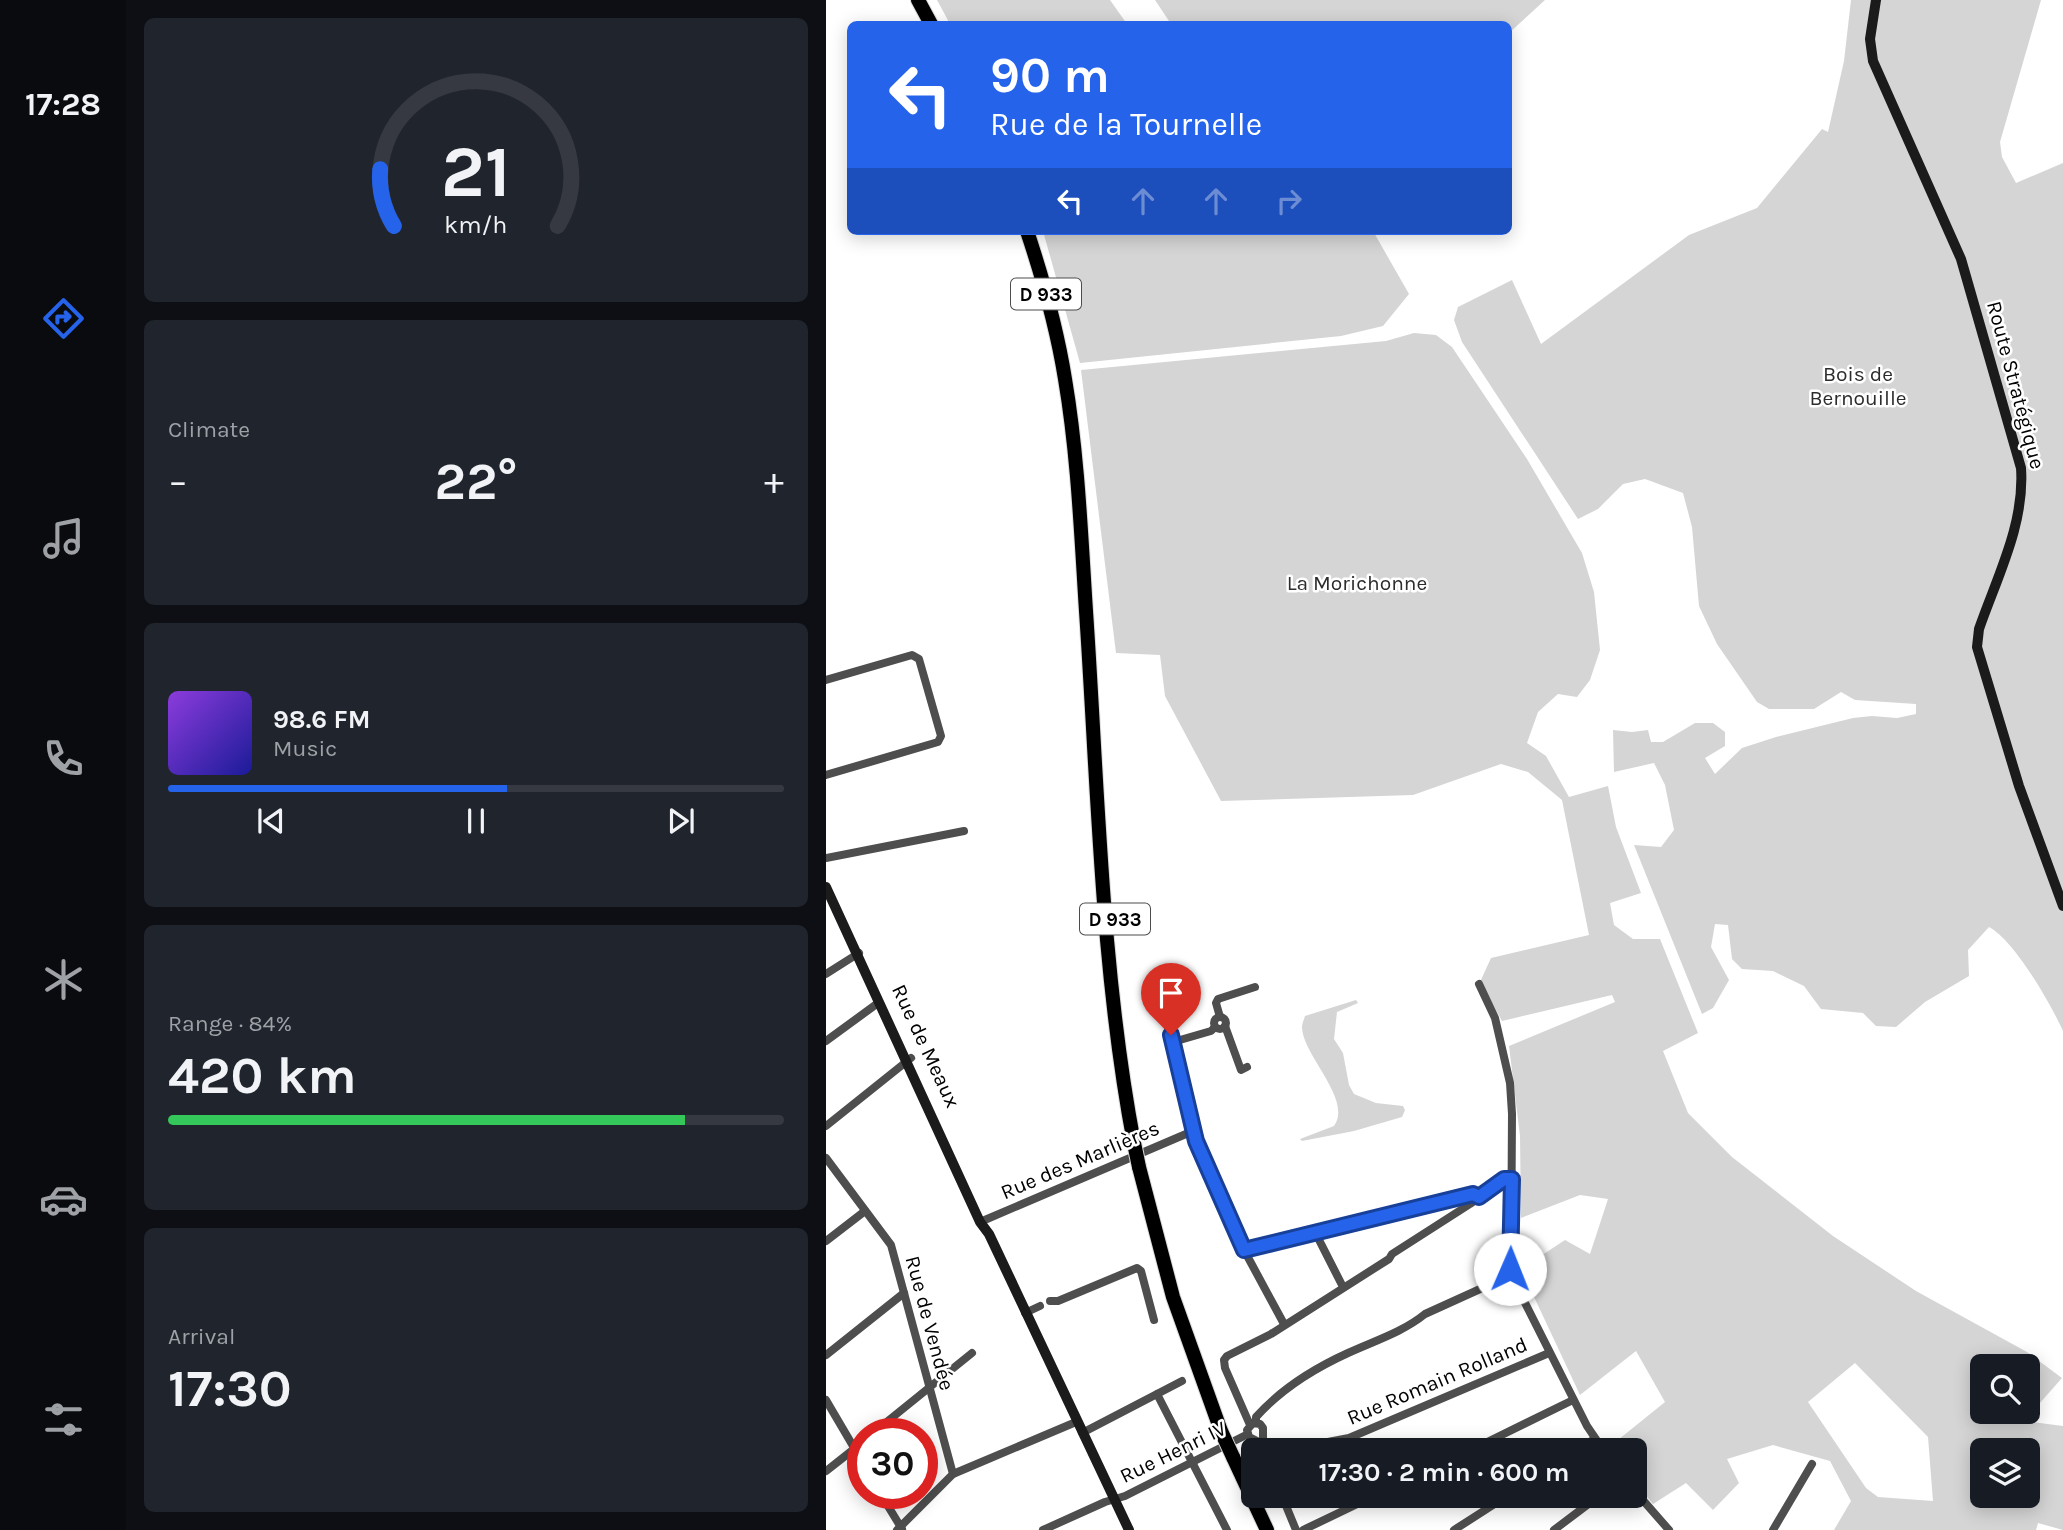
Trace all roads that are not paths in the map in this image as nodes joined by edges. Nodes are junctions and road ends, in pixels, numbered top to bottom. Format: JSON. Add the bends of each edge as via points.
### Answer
{"nodes":[{"id":1,"x":918,"y":0,"type":"edge"},
{"id":2,"x":928,"y":0,"type":"edge"},
{"id":3,"x":1876,"y":0,"type":"edge"},
{"id":4,"x":929,"y":21,"type":"edge"},
{"id":5,"x":939,"y":21,"type":"edge"},
{"id":6,"x":1028,"y":235,"type":"edge"},
{"id":7,"x":1037,"y":235,"type":"edge"},
{"id":8,"x":1066,"y":358,"type":"junction"},
{"id":9,"x":826,"y":680,"type":"edge"},
{"id":10,"x":826,"y":775,"type":"edge"},
{"id":11,"x":964,"y":831,"type":"dead end"},
{"id":12,"x":826,"y":858,"type":"edge"},
{"id":13,"x":826,"y":875,"type":"edge"},
{"id":14,"x":826,"y":887,"type":"edge"},
{"id":15,"x":829,"y":902,"type":"edge"},
{"id":16,"x":2063,"y":906,"type":"edge"},
{"id":17,"x":859,"y":952,"type":"junction"},
{"id":18,"x":826,"y":974,"type":"edge"},
{"id":19,"x":1479,"y":984,"type":"dead end"},
{"id":20,"x":1255,"y":987,"type":"dead end"},
{"id":21,"x":1157,"y":997,"type":"dead end"},
{"id":22,"x":878,"y":1003,"type":"junction"},
{"id":23,"x":1220,"y":1017,"type":"junction"},
{"id":24,"x":1225,"y":1026,"type":"junction"},
{"id":25,"x":1215,"y":1027,"type":"junction"},
{"id":26,"x":826,"y":1041,"type":"edge"},
{"id":27,"x":1173,"y":1042,"type":"junction"},
{"id":28,"x":909,"y":1060,"type":"junction"},
{"id":29,"x":1247,"y":1067,"type":"dead end"},
{"id":30,"x":928,"y":1102,"type":"junction"},
{"id":31,"x":826,"y":1126,"type":"edge"},
{"id":32,"x":1193,"y":1131,"type":"junction"},
{"id":33,"x":826,"y":1158,"type":"edge"},
{"id":34,"x":1512,"y":1179,"type":"junction"},
{"id":35,"x":1479,"y":1197,"type":"junction"},
{"id":36,"x":865,"y":1210,"type":"junction"},
{"id":37,"x":983,"y":1221,"type":"junction"},
{"id":38,"x":1315,"y":1232,"type":"junction"},
{"id":39,"x":826,"y":1241,"type":"edge"},
{"id":40,"x":1244,"y":1250,"type":"junction"},
{"id":41,"x":1511,"y":1275,"type":"junction"},
{"id":42,"x":1343,"y":1287,"type":"junction"},
{"id":43,"x":904,"y":1293,"type":"junction"},
{"id":44,"x":1050,"y":1301,"type":"dead end"},
{"id":45,"x":1040,"y":1306,"type":"dead end"},
{"id":46,"x":1026,"y":1313,"type":"junction"},
{"id":47,"x":1154,"y":1320,"type":"dead end"},
{"id":48,"x":1284,"y":1325,"type":"junction"},
{"id":49,"x":972,"y":1353,"type":"dead end"},
{"id":50,"x":1549,"y":1353,"type":"junction"},
{"id":51,"x":826,"y":1355,"type":"edge"},
{"id":52,"x":1182,"y":1381,"type":"dead end"},
{"id":53,"x":930,"y":1388,"type":"junction"},
{"id":54,"x":1157,"y":1394,"type":"junction"},
{"id":55,"x":826,"y":1400,"type":"edge"},
{"id":56,"x":1573,"y":1400,"type":"junction"},
{"id":57,"x":892,"y":1418,"type":"edge"},
{"id":58,"x":1076,"y":1422,"type":"junction"},
{"id":59,"x":1253,"y":1424,"type":"junction"},
{"id":60,"x":1082,"y":1433,"type":"junction"},
{"id":61,"x":1248,"y":1434,"type":"junction"},
{"id":62,"x":847,"y":1437,"type":"edge"},
{"id":63,"x":1254,"y":1438,"type":"edge"},
{"id":64,"x":1264,"y":1438,"type":"edge"},
{"id":65,"x":1349,"y":1438,"type":"edge"},
{"id":66,"x":1496,"y":1438,"type":"edge"},
{"id":67,"x":1593,"y":1438,"type":"edge"},
{"id":68,"x":847,"y":1454,"type":"edge"},
{"id":69,"x":1237,"y":1455,"type":"junction"},
{"id":70,"x":1241,"y":1461,"type":"edge"},
{"id":71,"x":1191,"y":1462,"type":"junction"},
{"id":72,"x":1812,"y":1464,"type":"dead end"},
{"id":73,"x":826,"y":1471,"type":"edge"},
{"id":74,"x":953,"y":1474,"type":"junction"},
{"id":75,"x":1114,"y":1500,"type":"junction"},
{"id":76,"x":1647,"y":1505,"type":"edge"},
{"id":77,"x":1267,"y":1508,"type":"edge"},
{"id":78,"x":1287,"y":1508,"type":"edge"},
{"id":79,"x":1349,"y":1508,"type":"edge"},
{"id":80,"x":1488,"y":1508,"type":"edge"},
{"id":81,"x":1583,"y":1508,"type":"edge"},
{"id":82,"x":889,"y":1509,"type":"edge"},
{"id":83,"x":900,"y":1529,"type":"edge"},
{"id":84,"x":1043,"y":1530,"type":"edge"},
{"id":85,"x":1129,"y":1530,"type":"edge"},
{"id":86,"x":1227,"y":1530,"type":"edge"},
{"id":87,"x":1266,"y":1530,"type":"edge"},
{"id":88,"x":1277,"y":1530,"type":"edge"},
{"id":89,"x":1296,"y":1530,"type":"edge"},
{"id":90,"x":1303,"y":1530,"type":"edge"},
{"id":91,"x":1454,"y":1530,"type":"edge"},
{"id":92,"x":1554,"y":1530,"type":"edge"},
{"id":93,"x":1669,"y":1530,"type":"edge"},
{"id":94,"x":1773,"y":1530,"type":"edge"}],
"edges":[{"from":1,"to":4,"type":"highway"},
{"from":2,"to":5,"type":"highway"},
{"from":3,"to":16,"type":"main road","name":"Route Stratégique","via":[[1870,39],[1873,61],[1961,259],[2021,468],[2018,520],[1979,629],[1978,647],[2019,786]]},
{"from":6,"to":8,"type":"highway","number":"D 933"},
{"from":7,"to":8,"type":"highway","number":"D 933","via":[[1053,284]]},
{"from":8,"to":69,"type":"highway","number":"D 933","bridge":true,"via":[[1088,503],[1121,999],[1138,1142],[1181,1296]]},
{"from":9,"to":10,"type":"street","via":[[912,655],[919,659],[942,736],[938,742]]},
{"from":11,"to":12,"type":"street"},
{"from":13,"to":17,"type":"main road","name":"Rue de Meaux"},
{"from":14,"to":15,"type":"main road","name":"Rue de Meaux"},
{"from":15,"to":17,"type":"main road","name":"Rue de Meaux"},
{"from":17,"to":18,"type":"street"},
{"from":17,"to":22,"type":"main road","name":"Rue de Meaux"},
{"from":17,"to":28,"type":"main road","name":"Rue de Meaux"},
{"from":19,"to":34,"type":"street","via":[[1495,1018],[1510,1083]]},
{"from":20,"to":23,"type":"street","via":[[1218,999]]},
{"from":21,"to":27,"type":"street"},
{"from":22,"to":26,"type":"street"},
{"from":22,"to":28,"type":"main road","name":"Rue de Meaux"},
{"from":23,"to":24,"type":"street"},
{"from":23,"to":25,"type":"street","via":[[1214,1020]]},
{"from":24,"to":25,"type":"street","via":[[1221,1030]]},
{"from":24,"to":29,"type":"street","via":[[1241,1069]]},
{"from":25,"to":27,"type":"street"},
{"from":27,"to":32,"type":"street"},
{"from":28,"to":30,"type":"main road","name":"Rue de Meaux"},
{"from":28,"to":30,"type":"main road","name":"Rue de Meaux"},
{"from":28,"to":31,"type":"street"},
{"from":30,"to":37,"type":"main road","name":"Rue de Meaux"},
{"from":32,"to":37,"type":"street","name":"Rue des Marlières"},
{"from":32,"to":40,"type":"street"},
{"from":33,"to":36,"type":"street","name":"Rue de Vendée"},
{"from":34,"to":35,"type":"street","via":[[1504,1179]]},
{"from":34,"to":41,"type":"street"},
{"from":35,"to":38,"type":"street","via":[[1473,1194]]},
{"from":35,"to":42,"type":"street"},
{"from":36,"to":39,"type":"street"},
{"from":36,"to":43,"type":"street","name":"Rue de Vendée","via":[[891,1245]]},
{"from":37,"to":46,"type":"main road","name":"Rue de Meaux"},
{"from":38,"to":40,"type":"street"},
{"from":38,"to":42,"type":"street"},
{"from":40,"to":48,"type":"street"},
{"from":41,"to":50,"type":"street"},
{"from":41,"to":59,"type":"street","via":[[1318,1368],[1279,1394]]},
{"from":42,"to":48,"type":"street"},
{"from":43,"to":51,"type":"street"},
{"from":43,"to":53,"type":"street","name":"Rue de Vendée"},
{"from":44,"to":47,"type":"street","via":[[1137,1268]]},
{"from":45,"to":46,"type":"street"},
{"from":46,"to":58,"type":"main road","name":"Rue de Meaux"},
{"from":48,"to":59,"type":"street","via":[[1224,1360]]},
{"from":49,"to":53,"type":"street"},
{"from":50,"to":56,"type":"street"},
{"from":50,"to":65,"type":"street","name":"Rue Romain Rolland"},
{"from":52,"to":54,"type":"street"},
{"from":53,"to":57,"type":"street"},
{"from":53,"to":74,"type":"street","name":"Rue de Vendée"},
{"from":54,"to":60,"type":"street"},
{"from":54,"to":71,"type":"street"},
{"from":55,"to":62,"type":"street"},
{"from":56,"to":66,"type":"street"},
{"from":56,"to":67,"type":"street"},
{"from":58,"to":60,"type":"main road","name":"Rue de Meaux"},
{"from":58,"to":74,"type":"street"},
{"from":59,"to":61,"type":"street"},
{"from":59,"to":64,"type":"street","via":[[1263,1428]]},
{"from":60,"to":75,"type":"main road","name":"Rue de Meaux"},
{"from":61,"to":63,"type":"street"},
{"from":61,"to":71,"type":"street","name":"Rue Henri IV"},
{"from":68,"to":73,"type":"street"},
{"from":69,"to":70,"type":"highway","number":"D 933"},
{"from":69,"to":87,"type":"highway","number":"D 933"},
{"from":71,"to":75,"type":"street","name":"Rue Henri IV"},
{"from":71,"to":86,"type":"street"},
{"from":72,"to":94,"type":"street"},
{"from":74,"to":83,"type":"street"},
{"from":75,"to":84,"type":"street","name":"Rue Henri IV"},
{"from":75,"to":85,"type":"main road","name":"Rue de Meaux"},
{"from":76,"to":93,"type":"street"},
{"from":77,"to":88,"type":"highway"},
{"from":78,"to":89,"type":"street"},
{"from":79,"to":90,"type":"street"},
{"from":80,"to":91,"type":"street"},
{"from":81,"to":92,"type":"street"},
{"from":82,"to":83,"type":"street"}]}
